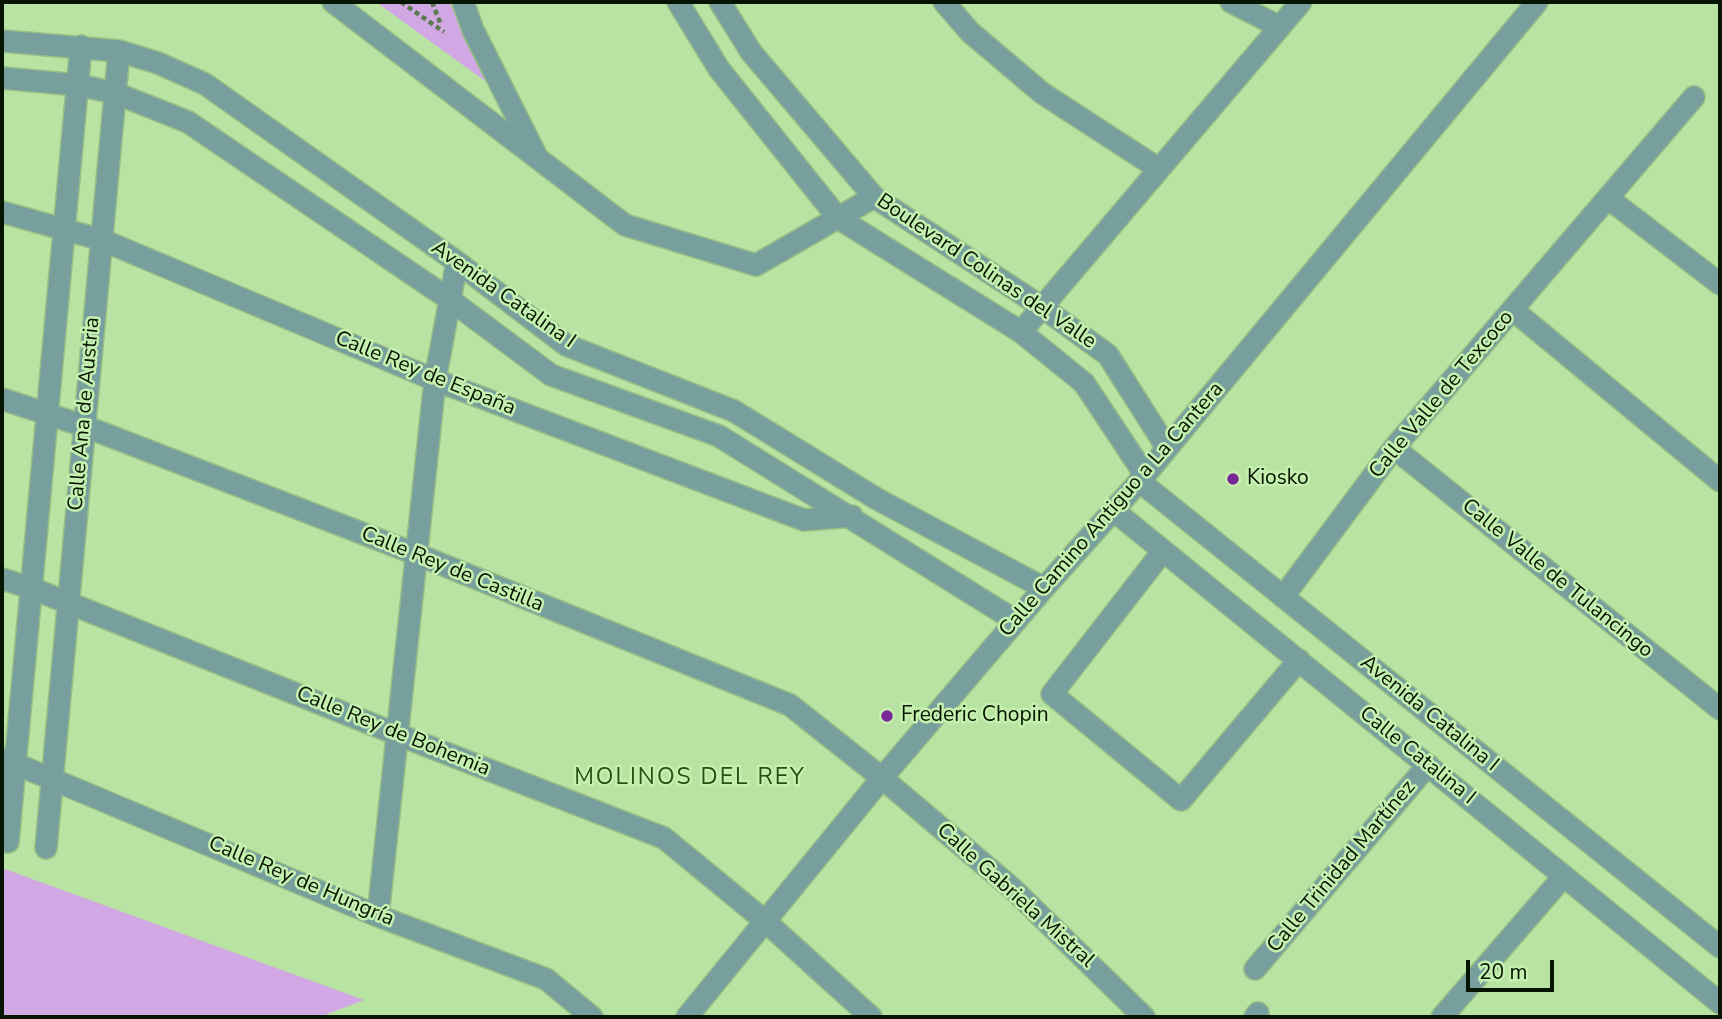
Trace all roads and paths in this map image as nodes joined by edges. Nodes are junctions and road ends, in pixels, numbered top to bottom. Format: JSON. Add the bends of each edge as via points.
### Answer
{"nodes":[{"id":1,"x":333,"y":2,"type":"edge"},
{"id":2,"x":401,"y":2,"type":"edge"},
{"id":3,"x":432,"y":2,"type":"edge"},
{"id":4,"x":463,"y":2,"type":"edge"},
{"id":5,"x":678,"y":2,"type":"edge"},
{"id":6,"x":720,"y":2,"type":"edge"},
{"id":7,"x":944,"y":2,"type":"edge"},
{"id":8,"x":1231,"y":2,"type":"edge"},
{"id":9,"x":1301,"y":2,"type":"edge"},
{"id":10,"x":1537,"y":2,"type":"edge"},
{"id":11,"x":1280,"y":27,"type":"junction"},
{"id":12,"x":2,"y":41,"type":"edge"},
{"id":13,"x":81,"y":46,"type":"junction"},
{"id":14,"x":119,"y":51,"type":"junction"},
{"id":15,"x":2,"y":78,"type":"edge"},
{"id":16,"x":78,"y":85,"type":"junction"},
{"id":17,"x":115,"y":93,"type":"junction"},
{"id":18,"x":1694,"y":97,"type":"dead end"},
{"id":19,"x":538,"y":158,"type":"junction"},
{"id":20,"x":1159,"y":169,"type":"junction"},
{"id":21,"x":874,"y":197,"type":"junction"},
{"id":22,"x":1609,"y":200,"type":"junction"},
{"id":23,"x":2,"y":212,"type":"edge"},
{"id":24,"x":838,"y":218,"type":"junction"},
{"id":25,"x":64,"y":229,"type":"junction"},
{"id":26,"x":102,"y":240,"type":"junction"},
{"id":27,"x":457,"y":262,"type":"junction"},
{"id":28,"x":1720,"y":284,"type":"edge"},
{"id":29,"x":449,"y":299,"type":"junction"},
{"id":30,"x":1042,"y":307,"type":"junction"},
{"id":31,"x":1513,"y":310,"type":"junction"},
{"id":32,"x":1021,"y":332,"type":"junction"},
{"id":33,"x":435,"y":380,"type":"junction"},
{"id":34,"x":2,"y":399,"type":"edge"},
{"id":35,"x":48,"y":413,"type":"junction"},
{"id":36,"x":84,"y":426,"type":"junction"},
{"id":37,"x":1167,"y":448,"type":"junction"},
{"id":38,"x":1394,"y":448,"type":"junction"},
{"id":39,"x":1142,"y":478,"type":"junction"},
{"id":40,"x":1720,"y":481,"type":"edge"},
{"id":41,"x":877,"y":499,"type":"junction"},
{"id":42,"x":1113,"y":510,"type":"junction"},
{"id":43,"x":850,"y":517,"type":"junction"},
{"id":44,"x":1163,"y":551,"type":"junction"},
{"id":45,"x":416,"y":554,"type":"junction"},
{"id":46,"x":2,"y":579,"type":"edge"},
{"id":47,"x":31,"y":588,"type":"junction"},
{"id":48,"x":1044,"y":588,"type":"junction"},
{"id":49,"x":1283,"y":597,"type":"junction"},
{"id":50,"x":68,"y":603,"type":"junction"},
{"id":51,"x":1016,"y":621,"type":"junction"},
{"id":52,"x":1299,"y":660,"type":"junction"},
{"id":53,"x":1720,"y":709,"type":"edge"},
{"id":54,"x":399,"y":735,"type":"junction"},
{"id":55,"x":9,"y":760,"type":"edge"},
{"id":56,"x":1428,"y":765,"type":"junction"},
{"id":57,"x":52,"y":778,"type":"junction"},
{"id":58,"x":882,"y":778,"type":"junction"},
{"id":59,"x":8,"y":842,"type":"dead end"},
{"id":60,"x":46,"y":848,"type":"dead end"},
{"id":61,"x":1564,"y":876,"type":"junction"},
{"id":62,"x":378,"y":916,"type":"junction"},
{"id":63,"x":765,"y":920,"type":"junction"},
{"id":64,"x":1720,"y":947,"type":"edge"},
{"id":65,"x":1255,"y":969,"type":"dead end"},
{"id":66,"x":1720,"y":1003,"type":"edge"},
{"id":67,"x":592,"y":1017,"type":"edge"},
{"id":68,"x":687,"y":1017,"type":"edge"},
{"id":69,"x":871,"y":1017,"type":"edge"},
{"id":70,"x":1144,"y":1017,"type":"edge"},
{"id":71,"x":1442,"y":1017,"type":"edge"}],
"edges":[{"from":1,"to":19,"type":"street"},
{"from":2,"to":3,"type":"path","via":[[444,32]]},
{"from":4,"to":19,"type":"street"},
{"from":5,"to":24,"type":"street","name":"Boulevard Colinas del Valle","via":[[719,69]]},
{"from":6,"to":21,"type":"street","name":"Boulevard Colinas del Valle","via":[[751,52]]},
{"from":7,"to":20,"type":"street","via":[[970,32],[1042,93]]},
{"from":8,"to":11,"type":"street"},
{"from":9,"to":11,"type":"street"},
{"from":10,"to":37,"type":"street","name":"Calle Camino Antiguo a La Cantera"},
{"from":11,"to":20,"type":"street"},
{"from":12,"to":13,"type":"street","name":"Avenida Catalina I"},
{"from":13,"to":14,"type":"street","name":"Avenida Catalina I"},
{"from":13,"to":16,"type":"street","name":"Calle Ana de Austria"},
{"from":14,"to":17,"type":"street","name":"Calle Ana de Austria"},
{"from":14,"to":27,"type":"street","name":"Avenida Catalina I","via":[[205,84]]},
{"from":15,"to":16,"type":"street","name":"Avenida Catalina I"},
{"from":16,"to":17,"type":"street","name":"Avenida Catalina I"},
{"from":16,"to":25,"type":"street","name":"Calle Ana de Austria"},
{"from":17,"to":26,"type":"street","name":"Calle Ana de Austria"},
{"from":17,"to":29,"type":"street","name":"Avenida Catalina I","via":[[188,122]]},
{"from":18,"to":22,"type":"street","name":"Calle Valle de Texcoco"},
{"from":19,"to":24,"type":"street","via":[[625,225],[756,265]]},
{"from":20,"to":30,"type":"street"},
{"from":21,"to":24,"type":"street"},
{"from":21,"to":30,"type":"street","name":"Boulevard Colinas del Valle"},
{"from":22,"to":28,"type":"street"},
{"from":22,"to":31,"type":"street","name":"Calle Valle de Texcoco"},
{"from":23,"to":25,"type":"street","name":"Calle Rey de España"},
{"from":24,"to":32,"type":"street","name":"Boulevard Colinas del Valle"},
{"from":25,"to":26,"type":"street","name":"Calle Rey de España"},
{"from":25,"to":35,"type":"street","name":"Calle Ana de Austria"},
{"from":26,"to":33,"type":"street","name":"Calle Rey de España"},
{"from":26,"to":36,"type":"street","name":"Calle Ana de Austria"},
{"from":27,"to":29,"type":"street"},
{"from":27,"to":41,"type":"street","name":"Avenida Catalina I","via":[[566,345],[734,411]]},
{"from":29,"to":33,"type":"street"},
{"from":29,"to":43,"type":"street","name":"Avenida Catalina I","via":[[551,375],[719,436]]},
{"from":30,"to":32,"type":"street"},
{"from":30,"to":37,"type":"street","name":"Boulevard Colinas del Valle","via":[[1108,355]]},
{"from":31,"to":38,"type":"street","name":"Calle Valle de Texcoco"},
{"from":31,"to":40,"type":"street"},
{"from":32,"to":39,"type":"street","name":"Boulevard Colinas del Valle","via":[[1084,383]]},
{"from":33,"to":43,"type":"street","name":"Calle Rey de España","via":[[804,520]]},
{"from":33,"to":45,"type":"street"},
{"from":34,"to":35,"type":"street","name":"Calle Rey de Castilla"},
{"from":35,"to":36,"type":"street","name":"Calle Rey de Castilla"},
{"from":35,"to":47,"type":"street","name":"Calle Ana de Austria"},
{"from":36,"to":45,"type":"street","name":"Calle Rey de Castilla"},
{"from":36,"to":50,"type":"street","name":"Calle Ana de Austria"},
{"from":37,"to":39,"type":"street","name":"Calle Camino Antiguo a La Cantera"},
{"from":38,"to":49,"type":"street","name":"Calle Valle de Texcoco"},
{"from":38,"to":53,"type":"street","name":"Calle Valle de Tulancingo"},
{"from":39,"to":42,"type":"street","name":"Calle Camino Antiguo a La Cantera"},
{"from":39,"to":49,"type":"street","name":"Avenida Catalina I"},
{"from":41,"to":43,"type":"street"},
{"from":41,"to":48,"type":"street","name":"Avenida Catalina I"},
{"from":42,"to":44,"type":"street","name":"Calle Catalina I"},
{"from":42,"to":48,"type":"street","name":"Calle Camino Antiguo a La Cantera"},
{"from":43,"to":51,"type":"street","name":"Avenida Catalina I"},
{"from":44,"to":52,"type":"street","name":"Calle Catalina I"},
{"from":44,"to":52,"type":"street","via":[[1052,694],[1181,800]]},
{"from":45,"to":54,"type":"street"},
{"from":45,"to":58,"type":"street","name":"Calle Rey de Castilla","via":[[790,705]]},
{"from":46,"to":47,"type":"street","name":"Calle Rey de Bohemia"},
{"from":47,"to":50,"type":"street","name":"Calle Rey de Bohemia"},
{"from":47,"to":55,"type":"street","name":"Calle Ana de Austria"},
{"from":48,"to":51,"type":"street","name":"Calle Camino Antiguo a La Cantera"},
{"from":49,"to":64,"type":"street","name":"Avenida Catalina I"},
{"from":50,"to":54,"type":"street","name":"Calle Rey de Bohemia"},
{"from":50,"to":57,"type":"street","name":"Calle Ana de Austria"},
{"from":51,"to":58,"type":"street","name":"Calle Camino Antiguo a La Cantera"},
{"from":52,"to":56,"type":"street","name":"Calle Catalina I"},
{"from":54,"to":62,"type":"street"},
{"from":54,"to":63,"type":"street","name":"Calle Rey de Bohemia","via":[[664,838]]},
{"from":55,"to":57,"type":"street","name":"Calle Rey de Hungría"},
{"from":55,"to":59,"type":"street","name":"Calle Ana de Austria"},
{"from":56,"to":61,"type":"street","name":"Calle Catalina I"},
{"from":56,"to":65,"type":"street","name":"Calle Trinidad Martínez"},
{"from":57,"to":60,"type":"street","name":"Calle Ana de Austria"},
{"from":57,"to":62,"type":"street","name":"Calle Rey de Hungría"},
{"from":58,"to":63,"type":"street","name":"Calle Camino Antiguo a La Cantera"},
{"from":58,"to":70,"type":"street","name":"Calle Gabriela Mistral","via":[[1013,888]]},
{"from":61,"to":66,"type":"street","name":"Calle Catalina I"},
{"from":61,"to":71,"type":"street"},
{"from":62,"to":67,"type":"street","name":"Calle Rey de Hungría","via":[[546,979]]},
{"from":63,"to":68,"type":"street","name":"Calle Camino Antiguo a La Cantera"},
{"from":63,"to":69,"type":"street","name":"Calle Rey de Bohemia"}]}
